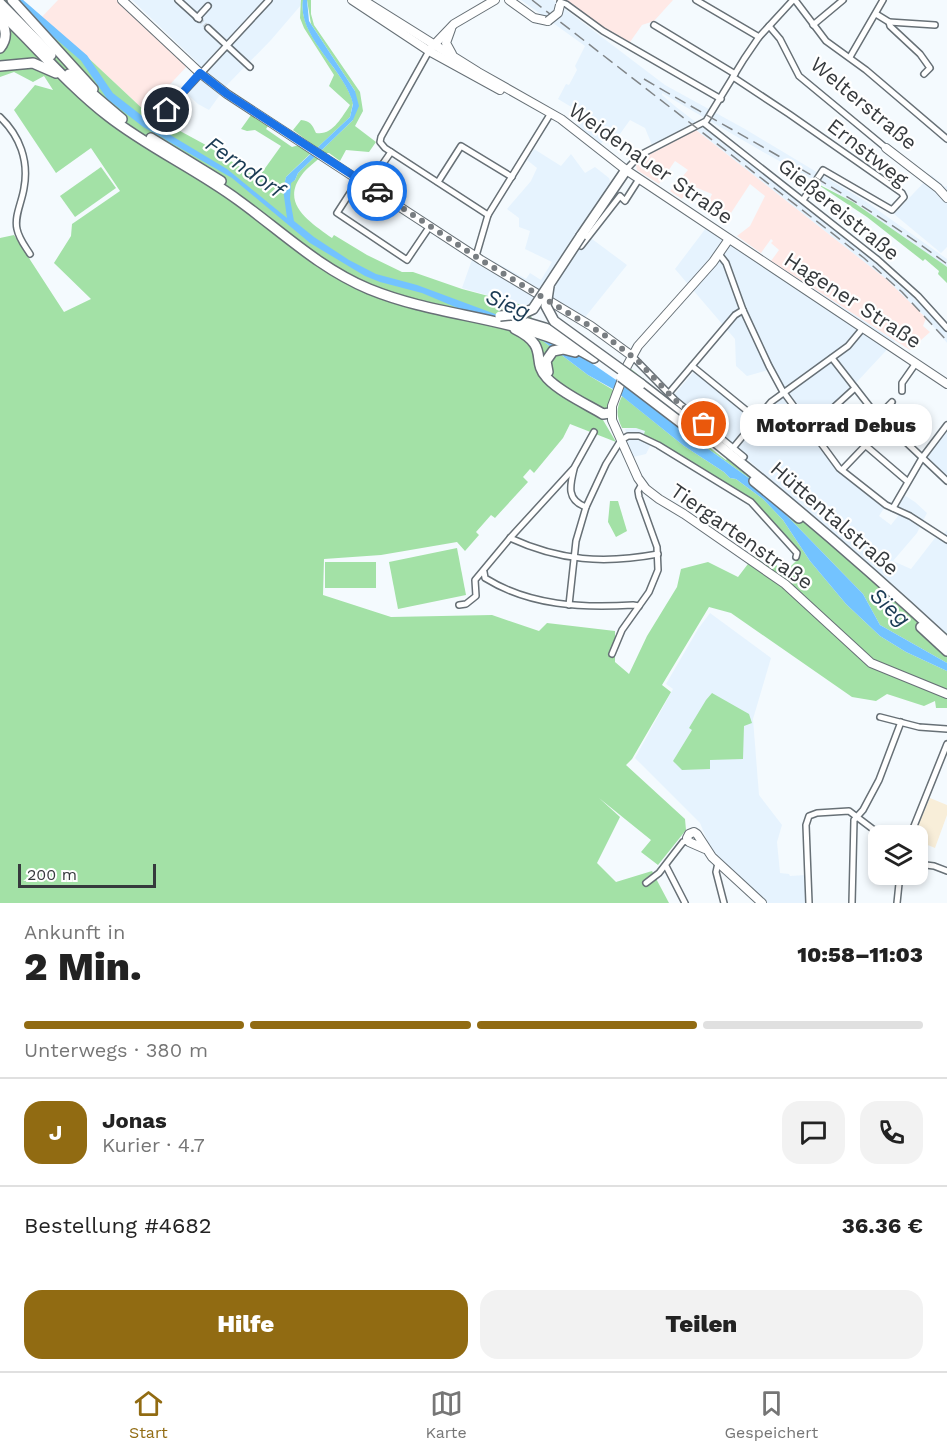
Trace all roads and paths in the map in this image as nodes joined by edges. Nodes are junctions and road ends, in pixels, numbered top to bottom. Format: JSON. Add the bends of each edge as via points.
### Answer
{"nodes":[{"id":1,"x":12,"y":0,"type":"edge"},
{"id":2,"x":122,"y":0,"type":"edge"},
{"id":3,"x":179,"y":0,"type":"edge"},
{"id":4,"x":269,"y":0,"type":"edge"},
{"id":5,"x":352,"y":0,"type":"edge"},
{"id":6,"x":363,"y":0,"type":"edge"},
{"id":7,"x":495,"y":0,"type":"edge"},
{"id":8,"x":509,"y":0,"type":"edge"},
{"id":9,"x":696,"y":0,"type":"edge"},
{"id":10,"x":792,"y":0,"type":"edge"},
{"id":11,"x":843,"y":0,"type":"edge"},
{"id":12,"x":883,"y":0,"type":"edge"},
{"id":13,"x":559,"y":2,"type":"edge"},
{"id":14,"x":0,"y":3,"type":"edge"},
{"id":15,"x":208,"y":6,"type":"dead end"},
{"id":16,"x":0,"y":12,"type":"edge"},
{"id":17,"x":876,"y":14,"type":"junction"},
{"id":18,"x":0,"y":18,"type":"edge"},
{"id":19,"x":889,"y":22,"type":"junction"},
{"id":20,"x":454,"y":24,"type":"junction"},
{"id":21,"x":654,"y":25,"type":"dead end"},
{"id":22,"x":813,"y":25,"type":"junction"},
{"id":23,"x":934,"y":25,"type":"dead end"},
{"id":24,"x":769,"y":26,"type":"junction"},
{"id":25,"x":208,"y":28,"type":"tunnel mouth"},
{"id":26,"x":759,"y":37,"type":"junction"},
{"id":27,"x":2,"y":45,"type":"edge"},
{"id":28,"x":227,"y":46,"type":"junction"},
{"id":29,"x":431,"y":48,"type":"junction"},
{"id":30,"x":454,"y":57,"type":"junction"},
{"id":31,"x":850,"y":57,"type":"junction"},
{"id":32,"x":0,"y":66,"type":"edge"},
{"id":33,"x":250,"y":67,"type":"dead end"},
{"id":34,"x":200,"y":73,"type":"junction"},
{"id":35,"x":924,"y":74,"type":"dead end"},
{"id":36,"x":476,"y":75,"type":"junction"},
{"id":37,"x":734,"y":75,"type":"junction"},
{"id":38,"x":65,"y":79,"type":"junction"},
{"id":39,"x":721,"y":99,"type":"junction"},
{"id":40,"x":110,"y":110,"type":"junction"},
{"id":41,"x":550,"y":113,"type":"junction"},
{"id":42,"x":0,"y":117,"type":"edge"},
{"id":43,"x":173,"y":120,"type":"dead end"},
{"id":44,"x":704,"y":123,"type":"junction"},
{"id":45,"x":947,"y":139,"type":"edge"},
{"id":46,"x":886,"y":147,"type":"joint"},
{"id":47,"x":391,"y":152,"type":"junction"},
{"id":48,"x":626,"y":170,"type":"junction"},
{"id":49,"x":512,"y":177,"type":"junction"},
{"id":50,"x":359,"y":179,"type":"junction"},
{"id":51,"x":639,"y":179,"type":"junction"},
{"id":52,"x":438,"y":182,"type":"junction"},
{"id":53,"x":368,"y":185,"type":"junction"},
{"id":54,"x":947,"y":198,"type":"edge"},
{"id":55,"x":803,"y":200,"type":"junction"},
{"id":56,"x":488,"y":215,"type":"junction"},
{"id":57,"x":430,"y":226,"type":"junction"},
{"id":58,"x":729,"y":239,"type":"junction"},
{"id":59,"x":740,"y":247,"type":"joint"},
{"id":60,"x":30,"y":254,"type":"dead end"},
{"id":61,"x":719,"y":254,"type":"junction"},
{"id":62,"x":476,"y":256,"type":"junction"},
{"id":63,"x":549,"y":286,"type":"junction"},
{"id":64,"x":541,"y":296,"type":"junction"},
{"id":65,"x":743,"y":310,"type":"junction"},
{"id":66,"x":498,"y":318,"type":"junction"},
{"id":67,"x":863,"y":328,"type":"junction"},
{"id":68,"x":947,"y":328,"type":"edge"},
{"id":69,"x":593,"y":354,"type":"junction"},
{"id":70,"x":632,"y":356,"type":"junction"},
{"id":71,"x":832,"y":358,"type":"junction"},
{"id":72,"x":543,"y":359,"type":"junction"},
{"id":73,"x":916,"y":363,"type":"junction"},
{"id":74,"x":692,"y":366,"type":"junction"},
{"id":75,"x":947,"y":384,"type":"edge"},
{"id":76,"x":855,"y":388,"type":"junction"},
{"id":77,"x":902,"y":391,"type":"dead end"},
{"id":78,"x":784,"y":392,"type":"junction"},
{"id":79,"x":669,"y":393,"type":"junction"},
{"id":80,"x":892,"y":402,"type":"dead end"},
{"id":81,"x":610,"y":413,"type":"junction"},
{"id":82,"x":878,"y":416,"type":"junction"},
{"id":83,"x":757,"y":419,"type":"junction"},
{"id":84,"x":886,"y":424,"type":"junction"},
{"id":85,"x":947,"y":425,"type":"edge"},
{"id":86,"x":810,"y":429,"type":"junction"},
{"id":87,"x":594,"y":432,"type":"dead end"},
{"id":88,"x":621,"y":440,"type":"junction"},
{"id":89,"x":865,"y":445,"type":"junction"},
{"id":90,"x":733,"y":448,"type":"junction"},
{"id":91,"x":744,"y":457,"type":"dead end"},
{"id":92,"x":922,"y":458,"type":"junction"},
{"id":93,"x":574,"y":468,"type":"junction"},
{"id":94,"x":842,"y":470,"type":"junction"},
{"id":95,"x":907,"y":481,"type":"junction"},
{"id":96,"x":947,"y":481,"type":"edge"},
{"id":97,"x":642,"y":484,"type":"junction"},
{"id":98,"x":586,"y":507,"type":"junction"},
{"id":99,"x":893,"y":508,"type":"junction"},
{"id":100,"x":510,"y":538,"type":"junction"},
{"id":101,"x":947,"y":540,"type":"edge"},
{"id":102,"x":658,"y":554,"type":"junction"},
{"id":103,"x":796,"y":557,"type":"dead end"},
{"id":104,"x":574,"y":559,"type":"junction"},
{"id":105,"x":484,"y":570,"type":"junction"},
{"id":106,"x":459,"y":605,"type":"dead end"},
{"id":107,"x":569,"y":605,"type":"junction"},
{"id":108,"x":639,"y":606,"type":"junction"},
{"id":109,"x":947,"y":642,"type":"edge"},
{"id":110,"x":947,"y":651,"type":"edge"},
{"id":111,"x":612,"y":654,"type":"dead end"},
{"id":112,"x":947,"y":694,"type":"edge"},
{"id":113,"x":880,"y":717,"type":"dead end"},
{"id":114,"x":900,"y":722,"type":"junction"},
{"id":115,"x":947,"y":729,"type":"edge"},
{"id":116,"x":947,"y":744,"type":"edge"},
{"id":117,"x":857,"y":816,"type":"junction"},
{"id":118,"x":868,"y":825,"type":"edge"},
{"id":119,"x":914,"y":825,"type":"edge"},
{"id":120,"x":687,"y":841,"type":"joint"},
{"id":121,"x":718,"y":863,"type":"junction"},
{"id":122,"x":928,"y":865,"type":"edge"},
{"id":123,"x":666,"y":866,"type":"junction"},
{"id":124,"x":946,"y":868,"type":"edge"},
{"id":125,"x":646,"y":883,"type":"dead end"},
{"id":126,"x":899,"y":885,"type":"edge"},
{"id":127,"x":686,"y":903,"type":"edge"},
{"id":128,"x":724,"y":903,"type":"edge"},
{"id":129,"x":762,"y":903,"type":"edge"},
{"id":130,"x":810,"y":903,"type":"edge"},
{"id":131,"x":852,"y":903,"type":"edge"},
{"id":132,"x":897,"y":903,"type":"edge"}],
"edges":[{"from":1,"to":40,"type":"highway"},
{"from":2,"to":34,"type":"street"},
{"from":3,"to":15,"type":"street","via":[[198,19]]},
{"from":4,"to":28,"type":"street"},
{"from":5,"to":29,"type":"street","name":"Weidenauer Straße"},
{"from":6,"to":29,"type":"street","name":"Weidenauer Straße"},
{"from":7,"to":20,"type":"street"},
{"from":8,"to":13,"type":"street","bridge":true,"via":[[534,18],[548,21],[558,13]]},
{"from":9,"to":26,"type":"street"},
{"from":10,"to":22,"type":"street"},
{"from":10,"to":24,"type":"street"},
{"from":11,"to":22,"type":"street"},
{"from":12,"to":17,"type":"street"},
{"from":13,"to":39,"type":"street"},
{"from":14,"to":40,"type":"highway","name":"Hüttentalstraße"},
{"from":16,"to":38,"type":"highway","name":"Hüttentalstraße"},
{"from":17,"to":19,"type":"street"},
{"from":17,"to":31,"type":"street"},
{"from":18,"to":27,"type":"highway","via":[[6,33]]},
{"from":19,"to":23,"type":"street"},
{"from":19,"to":35,"type":"street","via":[[925,60],[930,68]]},
{"from":20,"to":29,"type":"street"},
{"from":20,"to":30,"type":"street","via":[[447,43]]},
{"from":21,"to":37,"type":"street"},
{"from":22,"to":31,"type":"street","via":[[826,41]]},
{"from":24,"to":26,"type":"street"},
{"from":24,"to":46,"type":"street","name":"Welterstraße","via":[[799,76]]},
{"from":25,"to":28,"type":"street"},
{"from":26,"to":37,"type":"street"},
{"from":28,"to":33,"type":"street"},
{"from":28,"to":34,"type":"street"},
{"from":29,"to":30,"type":"street","name":"Weidenauer Straße"},
{"from":29,"to":36,"type":"street","name":"Weidenauer Straße"},
{"from":29,"to":47,"type":"street","via":[[381,137],[380,142]]},
{"from":30,"to":36,"type":"street","name":"Weidenauer Straße"},
{"from":31,"to":45,"type":"street"},
{"from":32,"to":38,"type":"highway","via":[[33,63]]},
{"from":34,"to":43,"type":"street","via":[[167,110]]},
{"from":34,"to":50,"type":"street"},
{"from":36,"to":41,"type":"street","name":"Weidenauer Straße"},
{"from":37,"to":39,"type":"street"},
{"from":37,"to":55,"type":"street","name":"Ernstweg","via":[[904,197],[892,210],[823,170]]},
{"from":38,"to":66,"type":"highway","name":"Hüttentalstraße","via":[[122,127],[224,190],[338,273],[400,300]]},
{"from":39,"to":44,"type":"street"},
{"from":40,"to":66,"type":"highway","name":"Hüttentalstraße","via":[[234,189],[350,273],[402,294]]},
{"from":41,"to":48,"type":"street","name":"Weidenauer Straße"},
{"from":41,"to":49,"type":"street"},
{"from":42,"to":60,"type":"street","via":[[18,139],[24,157],[24,188],[16,227]]},
{"from":44,"to":48,"type":"street","via":[[640,155]]},
{"from":44,"to":55,"type":"street","name":"Gießereistraße"},
{"from":46,"to":54,"type":"street","name":"Welterstraße"},
{"from":47,"to":52,"type":"street"},
{"from":47,"to":53,"type":"street"},
{"from":48,"to":51,"type":"street","name":"Weidenauer Straße"},
{"from":48,"to":63,"type":"highway","bridge":true},
{"from":49,"to":52,"type":"street","via":[[461,146]]},
{"from":49,"to":56,"type":"street"},
{"from":50,"to":53,"type":"street"},
{"from":50,"to":57,"type":"street","via":[[337,213],[407,260]]},
{"from":51,"to":58,"type":"street","name":"Weidenauer Straße"},
{"from":51,"to":64,"type":"street","via":[[625,201],[620,196],[613,202],[581,246],[574,240]]},
{"from":52,"to":56,"type":"street"},
{"from":53,"to":57,"type":"street"},
{"from":55,"to":68,"type":"street","name":"Gießereistraße","via":[[878,260]]},
{"from":56,"to":62,"type":"street"},
{"from":57,"to":62,"type":"street"},
{"from":58,"to":59,"type":"street","name":"Weidenauer Straße"},
{"from":58,"to":61,"type":"street"},
{"from":59,"to":67,"type":"street","name":"Hagener Straße"},
{"from":61,"to":65,"type":"street"},
{"from":61,"to":70,"type":"street"},
{"from":62,"to":64,"type":"street"},
{"from":63,"to":66,"type":"highway","bridge":true,"via":[[530,312]]},
{"from":63,"to":69,"type":"highway","bridge":true,"via":[[546,306],[551,318]]},
{"from":64,"to":70,"type":"street"},
{"from":65,"to":74,"type":"street"},
{"from":65,"to":78,"type":"street"},
{"from":66,"to":69,"type":"highway","name":"Hüttentalstraße","bridge":true,"via":[[545,328]]},
{"from":66,"to":72,"type":"highway","via":[[532,340]]},
{"from":67,"to":71,"type":"street"},
{"from":67,"to":73,"type":"street","name":"Hagener Straße"},
{"from":69,"to":72,"type":"highway","via":[[559,349]]},
{"from":69,"to":109,"type":"highway","name":"Hüttentalstraße","bridge":true,"via":[[641,384],[783,496]]},
{"from":69,"to":110,"type":"highway","name":"Hüttentalstraße","bridge":true,"via":[[797,516]]},
{"from":70,"to":79,"type":"street"},
{"from":70,"to":81,"type":"street"},
{"from":71,"to":76,"type":"street"},
{"from":71,"to":78,"type":"street"},
{"from":72,"to":81,"type":"highway","via":[[544,374],[553,383],[603,414]]},
{"from":73,"to":75,"type":"street","name":"Hagener Straße"},
{"from":73,"to":77,"type":"street","via":[[902,383]]},
{"from":74,"to":79,"type":"street"},
{"from":74,"to":83,"type":"street"},
{"from":76,"to":82,"type":"street"},
{"from":76,"to":86,"type":"street"},
{"from":78,"to":83,"type":"street"},
{"from":78,"to":86,"type":"street"},
{"from":79,"to":90,"type":"street"},
{"from":80,"to":82,"type":"street"},
{"from":81,"to":88,"type":"street","name":"Tiergartenstraße"},
{"from":82,"to":84,"type":"street"},
{"from":83,"to":90,"type":"street"},
{"from":84,"to":89,"type":"street"},
{"from":84,"to":92,"type":"street"},
{"from":85,"to":92,"type":"street"},
{"from":86,"to":94,"type":"street"},
{"from":87,"to":93,"type":"street"},
{"from":88,"to":97,"type":"street","name":"Tiergartenstraße"},
{"from":88,"to":98,"type":"street"},
{"from":88,"to":103,"type":"street","via":[[634,435],[646,439],[751,502],[797,553]]},
{"from":89,"to":94,"type":"street"},
{"from":89,"to":95,"type":"street"},
{"from":90,"to":91,"type":"street"},
{"from":92,"to":95,"type":"street"},
{"from":92,"to":96,"type":"street"},
{"from":93,"to":98,"type":"street","via":[[572,497]]},
{"from":93,"to":100,"type":"street"},
{"from":94,"to":99,"type":"street"},
{"from":95,"to":99,"type":"street"},
{"from":97,"to":102,"type":"street","via":[[639,497]]},
{"from":97,"to":112,"type":"street","name":"Tiergartenstraße","via":[[785,584],[871,663]]},
{"from":98,"to":104,"type":"street"},
{"from":99,"to":101,"type":"street"},
{"from":100,"to":104,"type":"street"},
{"from":100,"to":105,"type":"street"},
{"from":102,"to":104,"type":"street"},
{"from":102,"to":108,"type":"street","via":[[653,585]]},
{"from":104,"to":107,"type":"street"},
{"from":105,"to":106,"type":"street","via":[[475,580],[476,596]]},
{"from":105,"to":107,"type":"street","via":[[485,578],[507,590]]},
{"from":107,"to":108,"type":"street"},
{"from":108,"to":111,"type":"street","via":[[622,630]]},
{"from":113,"to":114,"type":"street"},
{"from":114,"to":115,"type":"street"},
{"from":114,"to":117,"type":"street","via":[[879,780]]},
{"from":116,"to":119,"type":"street"},
{"from":117,"to":118,"type":"street"},
{"from":117,"to":130,"type":"street","via":[[836,811],[808,818]]},
{"from":117,"to":131,"type":"street"},
{"from":120,"to":121,"type":"street","via":[[689,834],[696,833]]},
{"from":120,"to":123,"type":"street"},
{"from":121,"to":128,"type":"street","via":[[716,872]]},
{"from":121,"to":129,"type":"street"},
{"from":122,"to":124,"type":"street"},
{"from":123,"to":125,"type":"street"},
{"from":123,"to":127,"type":"street"},
{"from":126,"to":132,"type":"street"}]}
